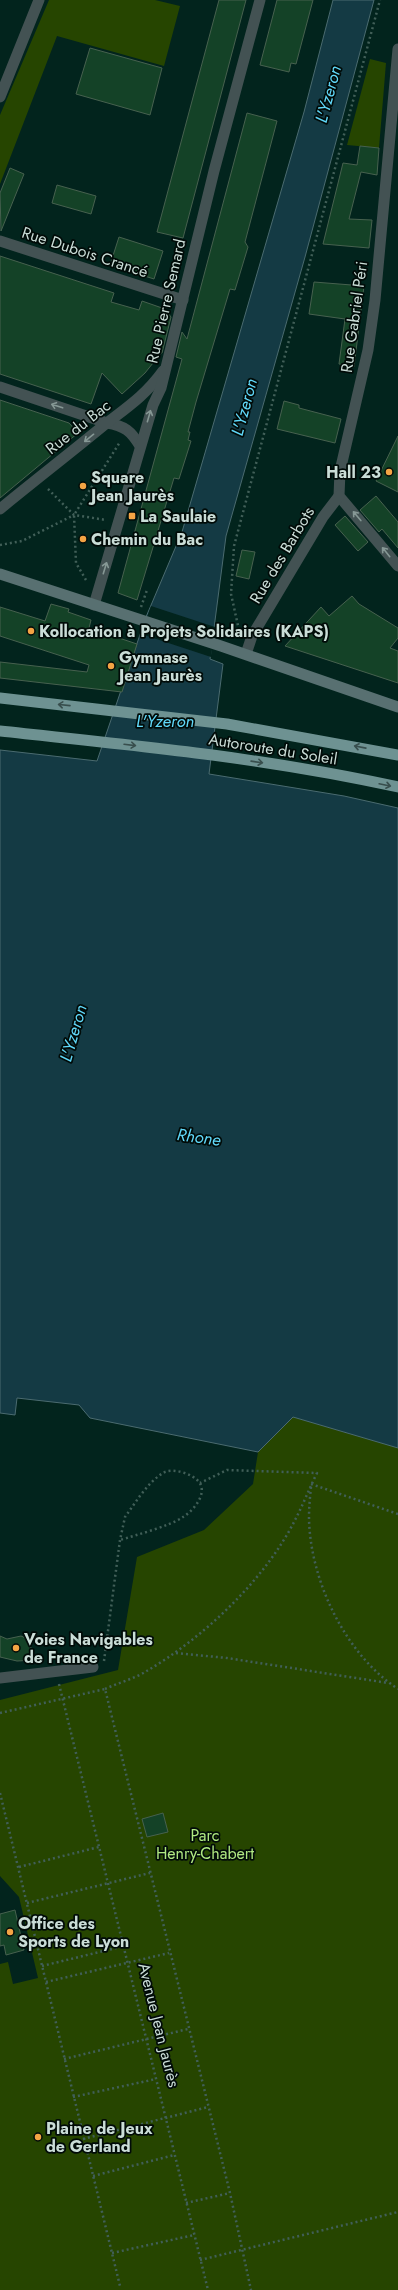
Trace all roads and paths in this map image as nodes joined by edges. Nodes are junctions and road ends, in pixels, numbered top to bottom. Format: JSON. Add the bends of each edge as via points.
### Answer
{"nodes":[{"id":1,"x":40,"y":0,"type":"edge"},
{"id":2,"x":260,"y":0,"type":"edge"},
{"id":3,"x":380,"y":0,"type":"edge"},
{"id":4,"x":398,"y":49,"type":"edge"},
{"id":5,"x":0,"y":97,"type":"edge"},
{"id":6,"x":0,"y":241,"type":"edge"},
{"id":7,"x":182,"y":300,"type":"junction"},
{"id":8,"x":168,"y":364,"type":"junction"},
{"id":9,"x":0,"y":387,"type":"edge"},
{"id":10,"x":107,"y":423,"type":"junction"},
{"id":11,"x":120,"y":441,"type":"dead end"},
{"id":12,"x":140,"y":446,"type":"junction"},
{"id":13,"x":48,"y":489,"type":"dead end"},
{"id":14,"x":339,"y":496,"type":"junction"},
{"id":15,"x":0,"y":509,"type":"edge"},
{"id":16,"x":74,"y":515,"type":"junction"},
{"id":17,"x":107,"y":520,"type":"dead end"},
{"id":18,"x":0,"y":545,"type":"edge"},
{"id":19,"x":398,"y":566,"type":"edge"},
{"id":20,"x":0,"y":574,"type":"edge"},
{"id":21,"x":86,"y":580,"type":"dead end"},
{"id":22,"x":94,"y":605,"type":"junction"},
{"id":23,"x":240,"y":631,"type":"dead end"},
{"id":24,"x":246,"y":654,"type":"junction"},
{"id":25,"x":0,"y":698,"type":"edge"},
{"id":26,"x":398,"y":707,"type":"edge"},
{"id":27,"x":0,"y":731,"type":"edge"},
{"id":28,"x":398,"y":755,"type":"edge"},
{"id":29,"x":398,"y":787,"type":"edge"},
{"id":30,"x":200,"y":1483,"type":"junction"},
{"id":31,"x":311,"y":1484,"type":"junction"},
{"id":32,"x":398,"y":1514,"type":"edge"},
{"id":33,"x":120,"y":1540,"type":"junction"},
{"id":34,"x":175,"y":1653,"type":"junction"},
{"id":35,"x":93,"y":1667,"type":"joint"},
{"id":36,"x":0,"y":1678,"type":"edge"},
{"id":37,"x":389,"y":1683,"type":"junction"},
{"id":38,"x":105,"y":1689,"type":"junction"},
{"id":39,"x":398,"y":1689,"type":"edge"},
{"id":40,"x":63,"y":1698,"type":"junction"},
{"id":41,"x":0,"y":1713,"type":"edge"},
{"id":42,"x":0,"y":1793,"type":"edge"},
{"id":43,"x":99,"y":1847,"type":"junction"},
{"id":44,"x":19,"y":1867,"type":"junction"},
{"id":45,"x":150,"y":1874,"type":"junction"},
{"id":46,"x":108,"y":1884,"type":"junction"},
{"id":47,"x":28,"y":1903,"type":"junction"},
{"id":48,"x":124,"y":1946,"type":"junction"},
{"id":49,"x":169,"y":1953,"type":"junction"},
{"id":50,"x":128,"y":1964,"type":"junction"},
{"id":51,"x":42,"y":1966,"type":"junction"},
{"id":52,"x":46,"y":1982,"type":"junction"},
{"id":53,"x":188,"y":2029,"type":"junction"},
{"id":54,"x":146,"y":2039,"type":"junction"},
{"id":55,"x":64,"y":2058,"type":"junction"},
{"id":56,"x":156,"y":2079,"type":"junction"},
{"id":57,"x":74,"y":2097,"type":"junction"},
{"id":58,"x":208,"y":2107,"type":"junction"},
{"id":59,"x":165,"y":2118,"type":"junction"},
{"id":60,"x":83,"y":2139,"type":"junction"},
{"id":61,"x":174,"y":2155,"type":"junction"},
{"id":62,"x":93,"y":2176,"type":"junction"},
{"id":63,"x":230,"y":2193,"type":"junction"},
{"id":64,"x":186,"y":2202,"type":"junction"},
{"id":65,"x":398,"y":2212,"type":"edge"},
{"id":66,"x":194,"y":2235,"type":"junction"},
{"id":67,"x":243,"y":2250,"type":"junction"},
{"id":68,"x":112,"y":2254,"type":"junction"},
{"id":69,"x":200,"y":2260,"type":"junction"},
{"id":70,"x":120,"y":2286,"type":"dead end"},
{"id":71,"x":208,"y":2290,"type":"edge"},
{"id":72,"x":252,"y":2290,"type":"edge"}],
"edges":[{"from":1,"to":5,"type":"street"},
{"from":2,"to":7,"type":"street","name":"Rue Pierre Semard"},
{"from":3,"to":23,"type":"path","via":[[234,546],[231,594]]},
{"from":4,"to":14,"type":"street","name":"Rue Gabriel Péri","via":[[368,350],[340,471]]},
{"from":6,"to":7,"type":"street","name":"Rue Dubois Crancé"},
{"from":7,"to":8,"type":"street","name":"Rue Pierre Semard"},
{"from":8,"to":10,"type":"street","name":"Rue du Bac","via":[[140,397]]},
{"from":12,"to":8,"type":"street","name":"Rue Pierre Semard","one_way":true},
{"from":10,"to":9,"type":"street","one_way":true},
{"from":10,"to":12,"type":"street","via":[[128,428]]},
{"from":10,"to":15,"type":"street","name":"Rue du Bac","one_way":true},
{"from":11,"to":16,"type":"path"},
{"from":22,"to":12,"type":"street","name":"Rue Pierre Semard","one_way":true},
{"from":13,"to":16,"type":"path"},
{"from":19,"to":14,"type":"street","one_way":true},
{"from":14,"to":24,"type":"street","name":"Rue des Barbots","via":[[323,517],[252,636]]},
{"from":16,"to":17,"type":"path"},
{"from":16,"to":18,"type":"path","via":[[22,542]]},
{"from":16,"to":21,"type":"path","via":[[76,563]]},
{"from":20,"to":22,"type":"main road"},
{"from":22,"to":24,"type":"main road"},
{"from":24,"to":26,"type":"main road"},
{"from":28,"to":25,"type":"highway","name":"Autoroute du Soleil","one_way":true,"via":[[227,724]]},
{"from":27,"to":29,"type":"highway","name":"Autoroute du Soleil","one_way":true,"via":[[218,756],[336,774]]},
{"from":30,"to":31,"type":"path","via":[[227,1470],[317,1473]]},
{"from":30,"to":33,"type":"path","via":[[202,1491],[198,1502],[182,1518]]},
{"from":30,"to":33,"type":"path","via":[[195,1478],[179,1472],[164,1472],[154,1480],[125,1516]]},
{"from":31,"to":32,"type":"path"},
{"from":31,"to":34,"type":"path","via":[[295,1521],[270,1559],[240,1597],[207,1629]]},
{"from":31,"to":37,"type":"path","via":[[309,1518],[315,1558],[328,1602],[348,1638]]},
{"from":33,"to":35,"type":"path","via":[[104,1660]]},
{"from":34,"to":37,"type":"path","via":[[227,1658]]},
{"from":34,"to":38,"type":"path","via":[[143,1673]]},
{"from":35,"to":36,"type":"street"},
{"from":37,"to":39,"type":"path"},
{"from":38,"to":40,"type":"path"},
{"from":38,"to":45,"type":"path"},
{"from":40,"to":41,"type":"path"},
{"from":40,"to":43,"type":"path","name":"Avenue Jean Jaurès"},
{"from":42,"to":44,"type":"path"},
{"from":43,"to":44,"type":"path"},
{"from":43,"to":46,"type":"path","name":"Avenue Jean Jaurès"},
{"from":44,"to":47,"type":"path"},
{"from":45,"to":46,"type":"path"},
{"from":45,"to":49,"type":"path"},
{"from":46,"to":47,"type":"path"},
{"from":46,"to":48,"type":"path","name":"Avenue Jean Jaurès"},
{"from":47,"to":51,"type":"path"},
{"from":48,"to":50,"type":"path","name":"Avenue Jean Jaurès"},
{"from":48,"to":51,"type":"path"},
{"from":49,"to":50,"type":"path"},
{"from":49,"to":53,"type":"path"},
{"from":50,"to":52,"type":"path"},
{"from":50,"to":54,"type":"path","name":"Avenue Jean Jaurès"},
{"from":51,"to":52,"type":"path"},
{"from":52,"to":55,"type":"path"},
{"from":53,"to":54,"type":"path"},
{"from":53,"to":58,"type":"path"},
{"from":54,"to":55,"type":"path"},
{"from":54,"to":56,"type":"path","name":"Avenue Jean Jaurès"},
{"from":55,"to":57,"type":"path"},
{"from":56,"to":57,"type":"path"},
{"from":56,"to":59,"type":"path","name":"Avenue Jean Jaurès"},
{"from":57,"to":60,"type":"path"},
{"from":58,"to":59,"type":"path"},
{"from":58,"to":63,"type":"path"},
{"from":59,"to":60,"type":"path"},
{"from":59,"to":61,"type":"path","name":"Avenue Jean Jaurès"},
{"from":60,"to":62,"type":"path"},
{"from":61,"to":62,"type":"path"},
{"from":61,"to":64,"type":"path","name":"Avenue Jean Jaurès"},
{"from":62,"to":68,"type":"path"},
{"from":63,"to":64,"type":"path"},
{"from":63,"to":67,"type":"path"},
{"from":64,"to":66,"type":"path","name":"Avenue Jean Jaurès"},
{"from":65,"to":67,"type":"path"},
{"from":66,"to":68,"type":"path"},
{"from":66,"to":69,"type":"path","name":"Avenue Jean Jaurès"},
{"from":67,"to":69,"type":"path"},
{"from":67,"to":72,"type":"path"},
{"from":68,"to":70,"type":"path"},
{"from":69,"to":71,"type":"path","name":"Avenue Jean Jaurès"}]}
